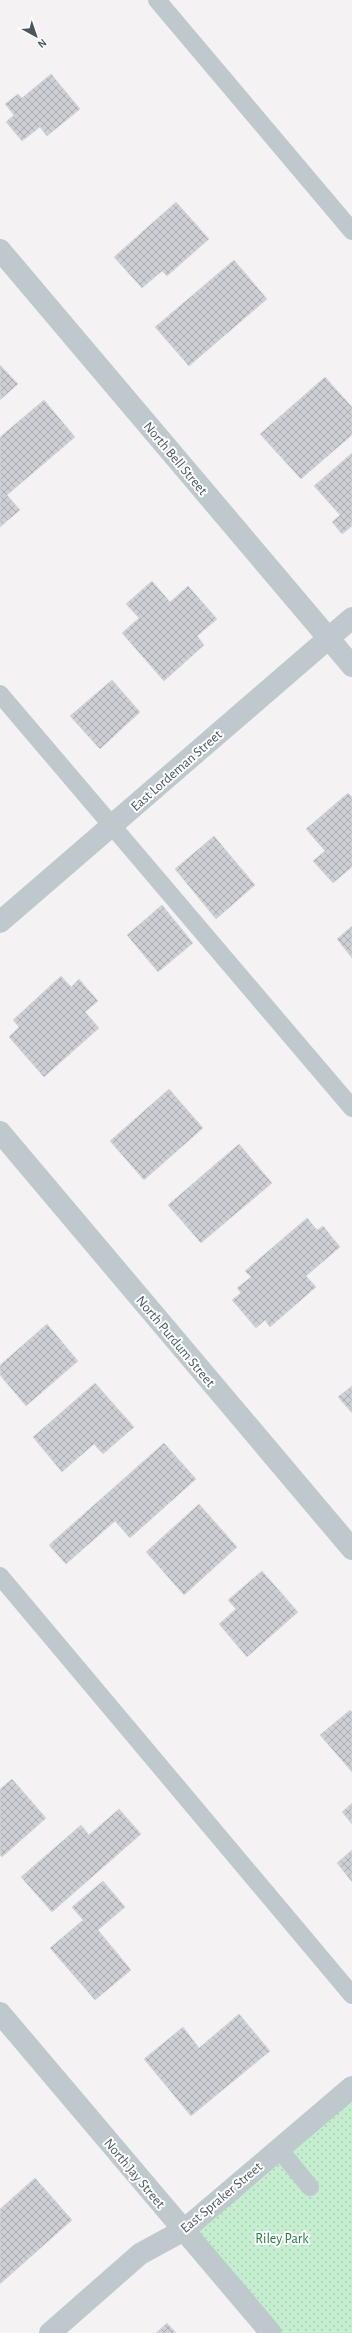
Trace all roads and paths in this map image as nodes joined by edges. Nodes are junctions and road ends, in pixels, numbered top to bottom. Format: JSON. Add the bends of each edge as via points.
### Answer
{"nodes":[{"id":1,"x":157,"y":0,"type":"edge"},
{"id":2,"x":352,"y":231,"type":"edge"},
{"id":3,"x":0,"y":250,"type":"edge"},
{"id":4,"x":352,"y":618,"type":"edge"},
{"id":5,"x":329,"y":638,"type":"junction"},
{"id":6,"x":352,"y":666,"type":"edge"},
{"id":7,"x":0,"y":694,"type":"edge"},
{"id":8,"x":111,"y":826,"type":"junction"},
{"id":9,"x":0,"y":922,"type":"edge"},
{"id":10,"x":352,"y":1108,"type":"edge"},
{"id":11,"x":0,"y":1132,"type":"edge"},
{"id":12,"x":352,"y":1549,"type":"edge"},
{"id":13,"x":0,"y":1576,"type":"edge"},
{"id":14,"x":352,"y":1995,"type":"edge"},
{"id":15,"x":0,"y":2013,"type":"edge"},
{"id":16,"x":352,"y":2087,"type":"edge"},
{"id":17,"x":279,"y":2149,"type":"junction"},
{"id":18,"x":310,"y":2187,"type":"dead end"},
{"id":19,"x":184,"y":2230,"type":"junction"},
{"id":20,"x":50,"y":2333,"type":"edge"},
{"id":21,"x":271,"y":2333,"type":"edge"}],
"edges":[{"from":1,"to":2,"type":"lane"},
{"from":3,"to":5,"type":"street","name":"North Bell Street"},
{"from":4,"to":5,"type":"street","name":"East Lordeman Street"},
{"from":5,"to":6,"type":"street","name":"North Bell Street"},
{"from":5,"to":8,"type":"street","name":"East Lordeman Street"},
{"from":7,"to":8,"type":"lane"},
{"from":8,"to":9,"type":"street","name":"East Lordeman Street"},
{"from":8,"to":10,"type":"lane"},
{"from":11,"to":12,"type":"street","name":"North Purdum Street"},
{"from":13,"to":14,"type":"lane"},
{"from":15,"to":19,"type":"street","name":"North Jay Street"},
{"from":16,"to":17,"type":"street","name":"East Spraker Street"},
{"from":17,"to":18,"type":"lane"},
{"from":17,"to":19,"type":"street","name":"East Spraker Street"},
{"from":19,"to":20,"type":"street","name":"East Spraker Street","via":[[140,2254]]},
{"from":19,"to":21,"type":"street","name":"North Jay Street"}]}
